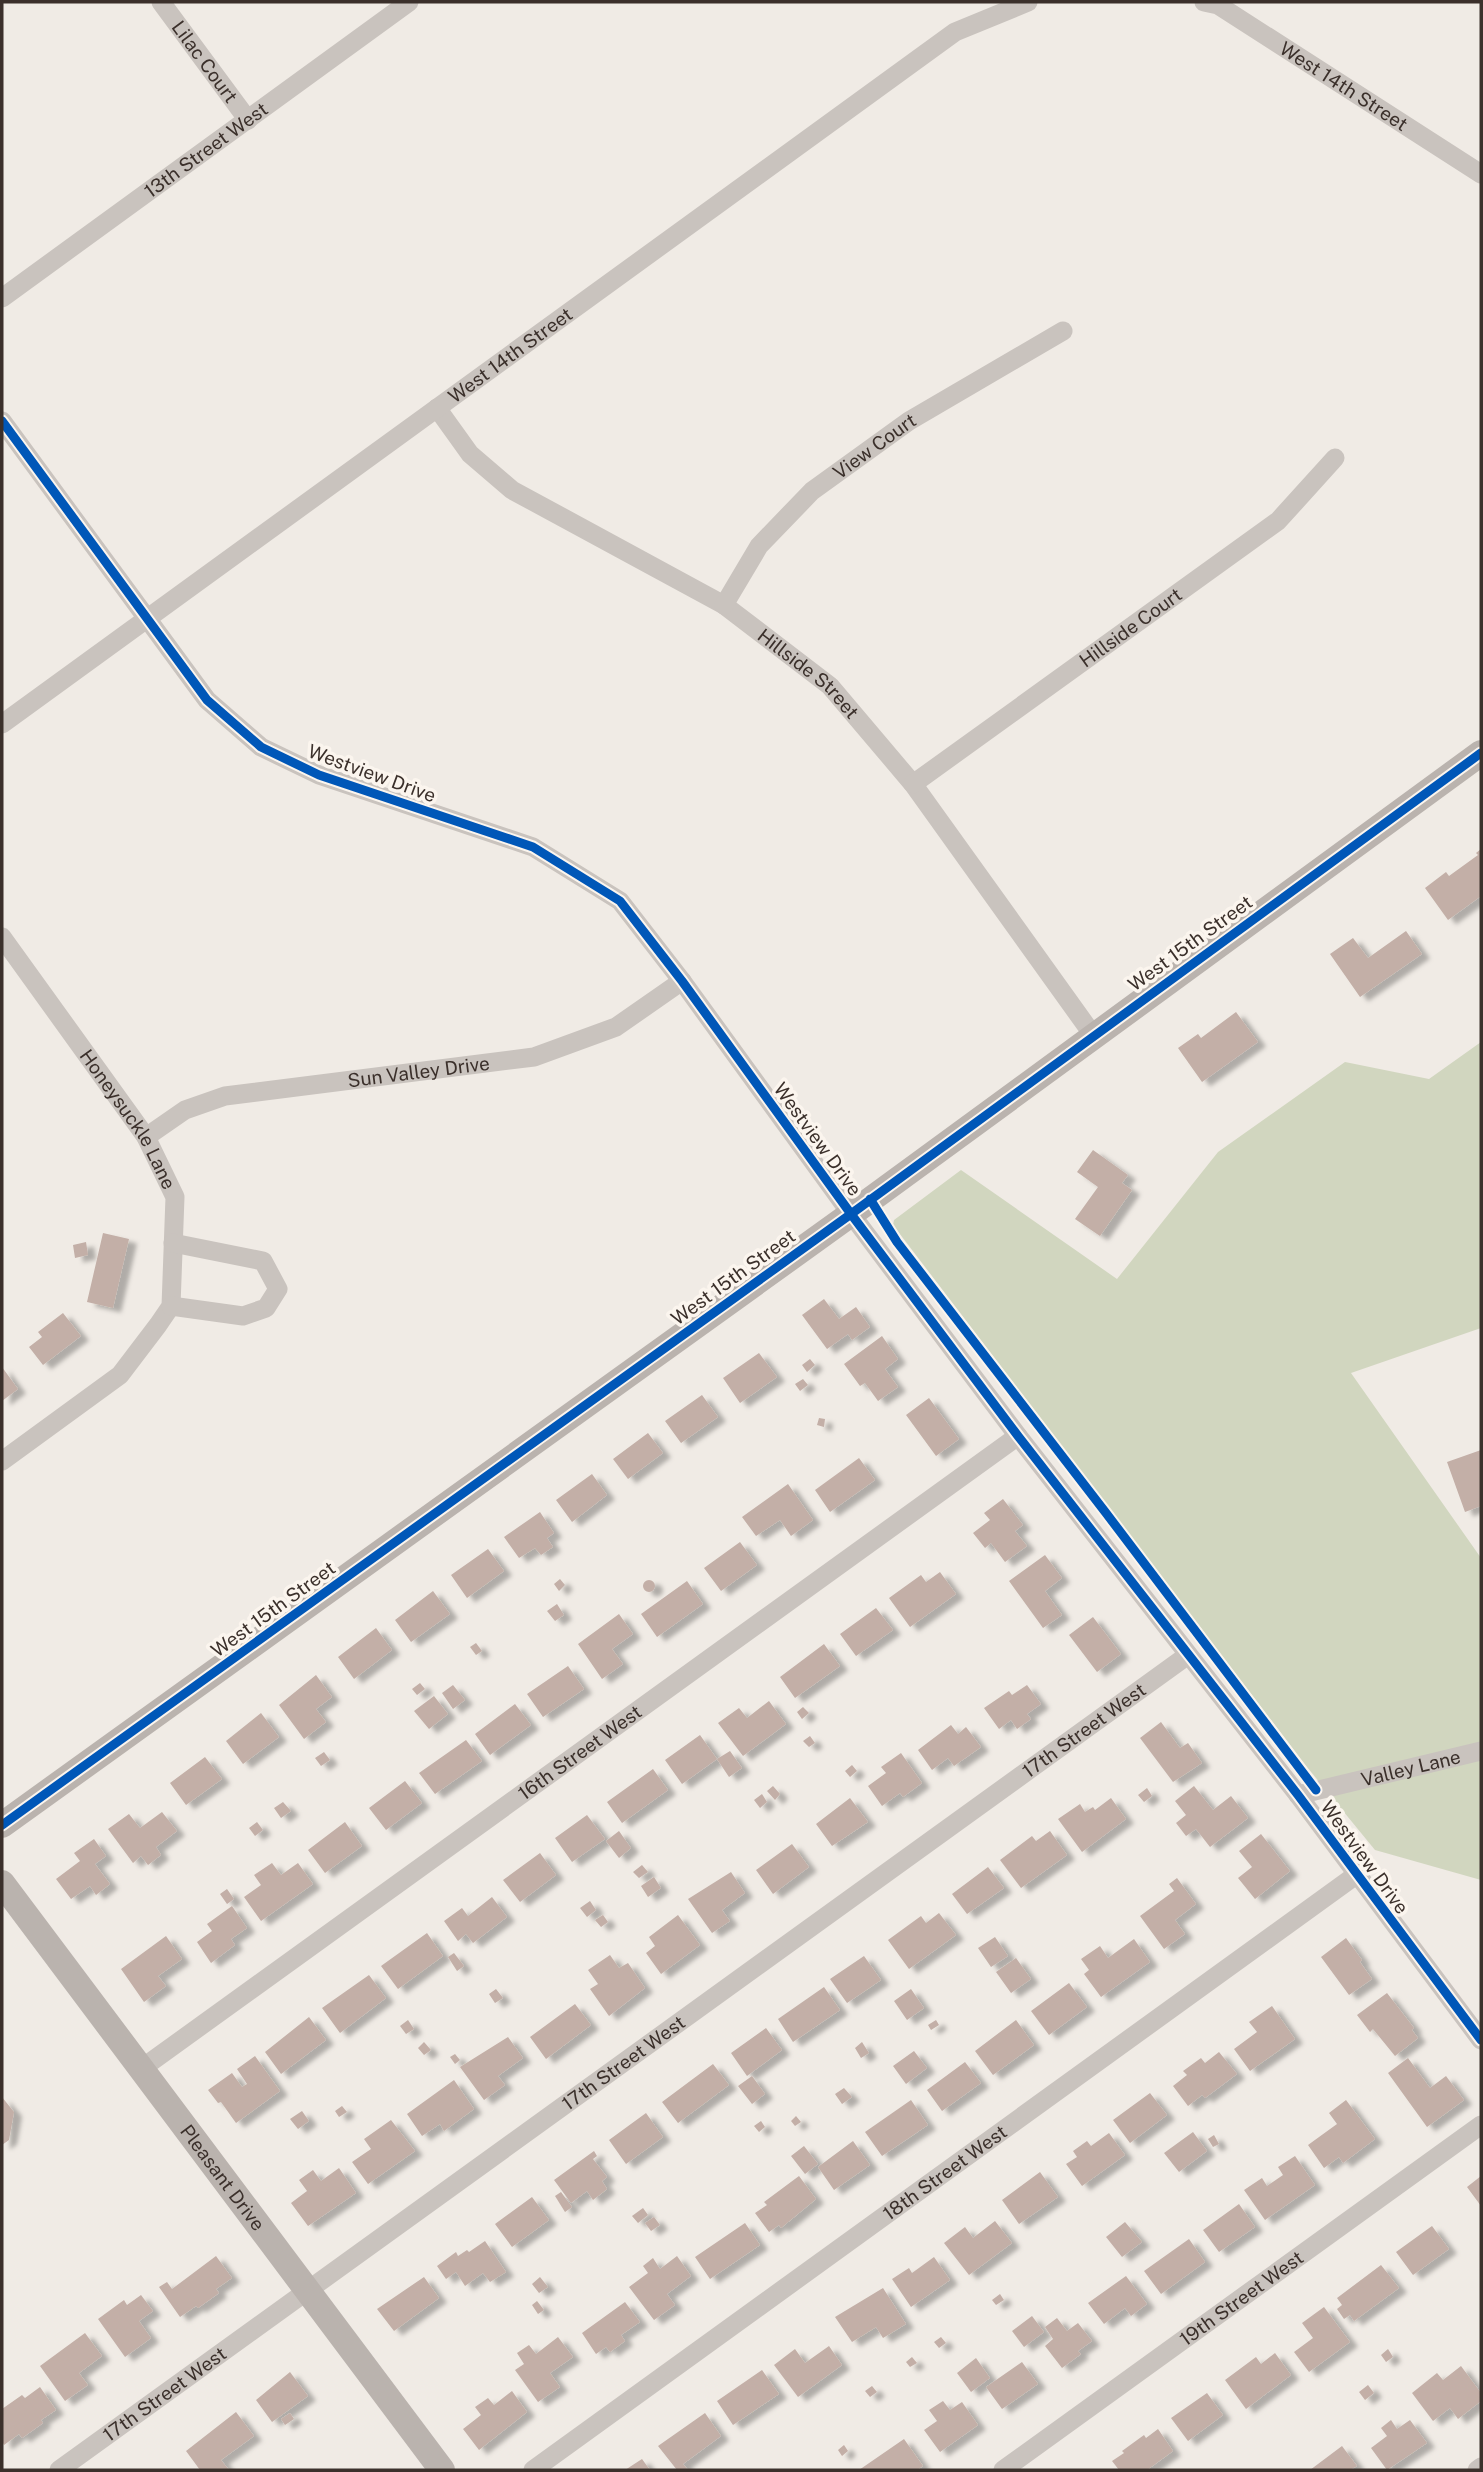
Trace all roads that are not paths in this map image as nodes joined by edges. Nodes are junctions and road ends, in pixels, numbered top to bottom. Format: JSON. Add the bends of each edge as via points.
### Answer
{"nodes":[{"id":1,"x":161,"y":2,"type":"edge"},
{"id":2,"x":409,"y":2,"type":"edge"},
{"id":3,"x":1028,"y":2,"type":"edge"},
{"id":4,"x":1204,"y":2,"type":"edge"},
{"id":5,"x":248,"y":120,"type":"junction"},
{"id":6,"x":1481,"y":174,"type":"edge"},
{"id":7,"x":2,"y":298,"type":"edge"},
{"id":8,"x":1063,"y":331,"type":"dead end"},
{"id":9,"x":438,"y":408,"type":"junction"},
{"id":10,"x":2,"y":421,"type":"edge"},
{"id":11,"x":1335,"y":458,"type":"dead end"},
{"id":12,"x":724,"y":604,"type":"junction"},
{"id":13,"x":146,"y":620,"type":"junction"},
{"id":14,"x":2,"y":724,"type":"edge"},
{"id":15,"x":1481,"y":753,"type":"edge"},
{"id":16,"x":913,"y":784,"type":"junction"},
{"id":17,"x":2,"y":937,"type":"edge"},
{"id":18,"x":682,"y":981,"type":"junction"},
{"id":19,"x":1093,"y":1035,"type":"junction"},
{"id":20,"x":146,"y":1137,"type":"junction"},
{"id":21,"x":851,"y":1214,"type":"junction"},
{"id":22,"x":173,"y":1243,"type":"junction"},
{"id":23,"x":171,"y":1306,"type":"junction"},
{"id":24,"x":1018,"y":1436,"type":"junction"},
{"id":25,"x":2,"y":1461,"type":"edge"},
{"id":26,"x":1188,"y":1655,"type":"junction"},
{"id":27,"x":1481,"y":1751,"type":"edge"},
{"id":28,"x":1298,"y":1795,"type":"junction"},
{"id":29,"x":2,"y":1825,"type":"edge"},
{"id":30,"x":1356,"y":1875,"type":"junction"},
{"id":31,"x":2,"y":1883,"type":"edge"},
{"id":32,"x":1481,"y":2040,"type":"edge"},
{"id":33,"x":141,"y":2069,"type":"junction"},
{"id":34,"x":1481,"y":2125,"type":"edge"},
{"id":35,"x":308,"y":2290,"type":"junction"},
{"id":36,"x":1481,"y":2467,"type":"edge"},
{"id":37,"x":59,"y":2470,"type":"edge"},
{"id":38,"x":442,"y":2470,"type":"edge"},
{"id":39,"x":533,"y":2470,"type":"edge"},
{"id":40,"x":1003,"y":2470,"type":"edge"},
{"id":41,"x":1477,"y":2470,"type":"edge"}],
"edges":[{"from":1,"to":5,"type":"street","name":"Lilac Court"},
{"from":2,"to":5,"type":"street","name":"13th Street West"},
{"from":3,"to":9,"type":"street","name":"West 14th Street","via":[[955,32]]},
{"from":4,"to":6,"type":"street","name":"West 14th Street","via":[[1218,5]]},
{"from":5,"to":7,"type":"street","name":"13th Street West"},
{"from":8,"to":12,"type":"street","name":"View Court","via":[[909,421],[812,491],[759,546]]},
{"from":9,"to":12,"type":"street","name":"Hillside Street","via":[[470,454],[512,491]]},
{"from":9,"to":13,"type":"street","name":"West 14th Street"},
{"from":10,"to":13,"type":"street","name":"Westview Drive"},
{"from":11,"to":16,"type":"street","name":"Hillside Court","via":[[1278,521]]},
{"from":12,"to":16,"type":"street","name":"Hillside Street","via":[[830,686]]},
{"from":13,"to":14,"type":"street","name":"West 14th Street"},
{"from":13,"to":18,"type":"street","name":"Westview Drive","via":[[206,700],[261,747],[319,775],[533,847],[620,901]]},
{"from":15,"to":19,"type":"street","name":"West 15th Street"},
{"from":16,"to":19,"type":"street","name":"Hillside Street"},
{"from":17,"to":20,"type":"street","name":"Honeysuckle Lane"},
{"from":18,"to":20,"type":"street","name":"Sun Valley Drive","via":[[616,1027],[534,1057],[225,1096],[185,1111]]},
{"from":18,"to":21,"type":"street","name":"Westview Drive"},
{"from":19,"to":21,"type":"street","name":"West 15th Street"},
{"from":20,"to":22,"type":"street","name":"Honeysuckle Lane","via":[[175,1197]]},
{"from":21,"to":24,"type":"street","name":"Westview Drive"},
{"from":21,"to":29,"type":"street","name":"West 15th Street"},
{"from":22,"to":23,"type":"street","name":"Honeysuckle Lane"},
{"from":22,"to":23,"type":"street","via":[[263,1261],[278,1289],[266,1308],[243,1316]]},
{"from":23,"to":25,"type":"street","via":[[120,1375]]},
{"from":24,"to":26,"type":"street","name":"Westview Drive"},
{"from":24,"to":33,"type":"street","name":"16th Street West"},
{"from":26,"to":28,"type":"street","name":"Westview Drive"},
{"from":26,"to":35,"type":"street","name":"17th Street West"},
{"from":27,"to":28,"type":"street","name":"Valley Lane"},
{"from":28,"to":30,"type":"street","name":"Westview Drive"},
{"from":30,"to":32,"type":"street","name":"Westview Drive"},
{"from":30,"to":39,"type":"street","name":"18th Street West"},
{"from":31,"to":33,"type":"street","name":"Pleasant Drive"},
{"from":33,"to":35,"type":"street","name":"Pleasant Drive"},
{"from":34,"to":40,"type":"street","name":"19th Street West"},
{"from":35,"to":37,"type":"street","name":"17th Street West"},
{"from":35,"to":38,"type":"street","name":"Pleasant Drive"},
{"from":36,"to":41,"type":"street"}]}
